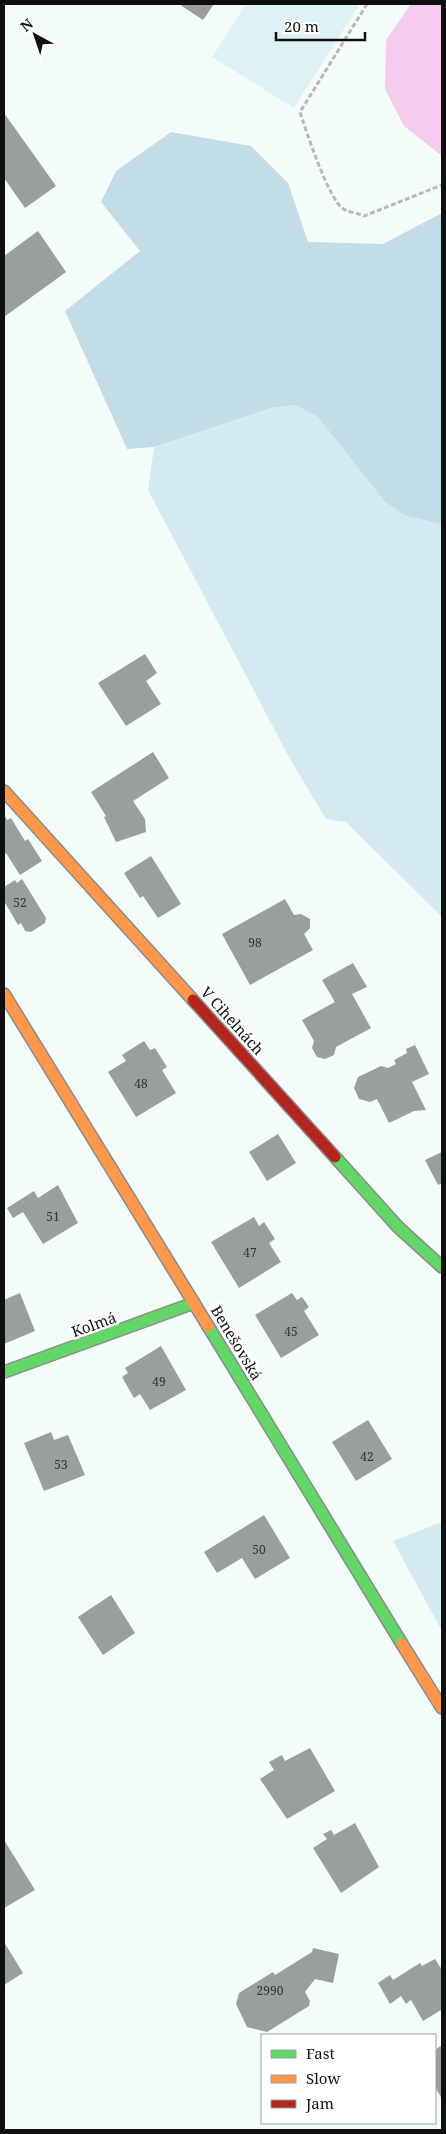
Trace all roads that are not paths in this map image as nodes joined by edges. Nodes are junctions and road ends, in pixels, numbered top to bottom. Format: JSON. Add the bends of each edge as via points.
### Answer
{"nodes":[{"id":1,"x":4,"y":790,"type":"edge"},
{"id":2,"x":4,"y":994,"type":"edge"},
{"id":3,"x":442,"y":1267,"type":"edge"},
{"id":4,"x":194,"y":1304,"type":"junction"},
{"id":5,"x":4,"y":1372,"type":"edge"},
{"id":6,"x":442,"y":1708,"type":"edge"}],
"edges":[{"from":1,"to":3,"type":"street","name":"V Cihelnách","via":[[398,1227]]},
{"from":2,"to":4,"type":"street","name":"Benešovská"},
{"from":4,"to":5,"type":"street","name":"Kolmá"},
{"from":4,"to":6,"type":"street","name":"Benešovská"}]}
